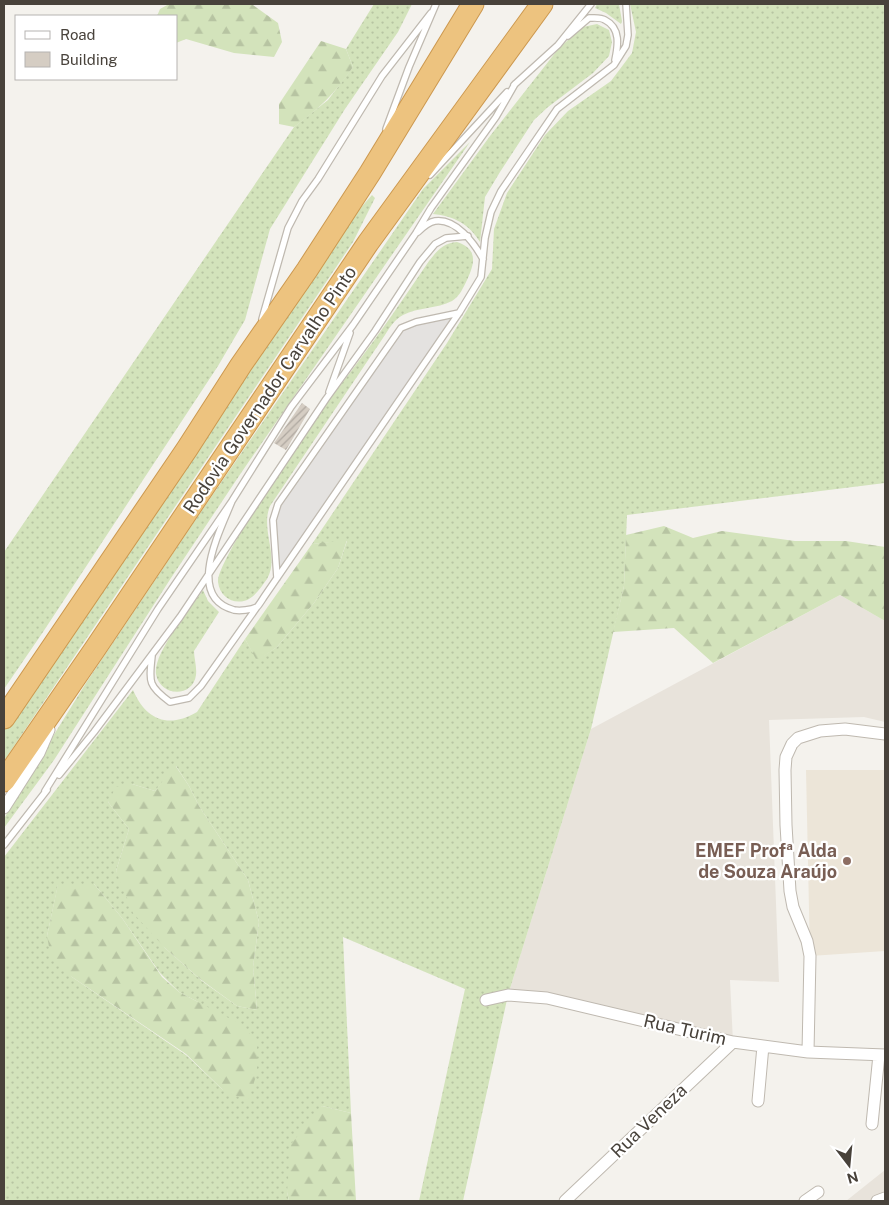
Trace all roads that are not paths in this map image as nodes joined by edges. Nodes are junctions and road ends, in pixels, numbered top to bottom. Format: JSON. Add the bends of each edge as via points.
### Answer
{"nodes":[{"id":1,"x":436,"y":4,"type":"edge"},
{"id":2,"x":473,"y":4,"type":"edge"},
{"id":3,"x":542,"y":4,"type":"edge"},
{"id":4,"x":591,"y":4,"type":"edge"},
{"id":5,"x":626,"y":4,"type":"edge"},
{"id":6,"x":431,"y":13,"type":"junction"},
{"id":7,"x":558,"y":45,"type":"junction"},
{"id":8,"x":614,"y":65,"type":"junction"},
{"id":9,"x":515,"y":84,"type":"junction"},
{"id":10,"x":370,"y":173,"type":"junction"},
{"id":11,"x":424,"y":181,"type":"dead end"},
{"id":12,"x":412,"y":195,"type":"dead end"},
{"id":13,"x":416,"y":233,"type":"junction"},
{"id":14,"x":468,"y":236,"type":"junction"},
{"id":15,"x":368,"y":243,"type":"junction"},
{"id":16,"x":484,"y":260,"type":"junction"},
{"id":17,"x":459,"y":313,"type":"junction"},
{"id":18,"x":260,"y":324,"type":"dead end"},
{"id":19,"x":353,"y":325,"type":"junction"},
{"id":20,"x":256,"y":332,"type":"dead end"},
{"id":21,"x":241,"y":365,"type":"junction"},
{"id":22,"x":326,"y":399,"type":"junction"},
{"id":23,"x":232,"y":501,"type":"junction"},
{"id":24,"x":208,"y":575,"type":"junction"},
{"id":25,"x":277,"y":578,"type":"junction"},
{"id":26,"x":257,"y":607,"type":"junction"},
{"id":27,"x":152,"y":653,"type":"junction"},
{"id":28,"x":64,"y":696,"type":"junction"},
{"id":29,"x":4,"y":718,"type":"edge"},
{"id":30,"x":885,"y":734,"type":"edge"},
{"id":31,"x":4,"y":781,"type":"edge"},
{"id":32,"x":45,"y":792,"type":"junction"},
{"id":33,"x":4,"y":808,"type":"edge"},
{"id":34,"x":4,"y":845,"type":"edge"},
{"id":35,"x":486,"y":1000,"type":"dead end"},
{"id":36,"x":733,"y":1042,"type":"junction"},
{"id":37,"x":763,"y":1046,"type":"junction"},
{"id":38,"x":808,"y":1052,"type":"junction"},
{"id":39,"x":882,"y":1055,"type":"edge"},
{"id":40,"x":758,"y":1101,"type":"dead end"},
{"id":41,"x":872,"y":1124,"type":"dead end"},
{"id":42,"x":818,"y":1192,"type":"dead end"},
{"id":43,"x":885,"y":1198,"type":"edge"},
{"id":44,"x":565,"y":1201,"type":"edge"},
{"id":45,"x":805,"y":1201,"type":"edge"},
{"id":46,"x":877,"y":1201,"type":"edge"}],
"edges":[{"from":1,"to":6,"type":"lane"},
{"from":2,"to":10,"type":"highway","name":"Rodovia Governador Carvalho Pinto"},
{"from":3,"to":15,"type":"highway","name":"Rodovia Governador Carvalho Pinto"},
{"from":4,"to":7,"type":"lane"},
{"from":5,"to":8,"type":"lane","via":[[626,46]]},
{"from":6,"to":10,"type":"lane"},
{"from":6,"to":18,"type":"lane","via":[[382,76],[302,201],[288,228]]},
{"from":7,"to":8,"type":"lane","via":[[589,18],[604,19],[614,27],[618,45]]},
{"from":7,"to":9,"type":"lane"},
{"from":8,"to":16,"type":"lane","via":[[557,109],[519,164],[491,212]]},
{"from":9,"to":11,"type":"lane"},
{"from":9,"to":13,"type":"lane"},
{"from":10,"to":21,"type":"highway","name":"Rodovia Governador Carvalho Pinto"},
{"from":12,"to":15,"type":"lane"},
{"from":13,"to":14,"type":"lane","via":[[433,221],[446,221]]},
{"from":13,"to":19,"type":"lane"},
{"from":14,"to":16,"type":"lane"},
{"from":14,"to":22,"type":"lane","via":[[446,238],[435,244]]},
{"from":15,"to":28,"type":"highway","name":"Rodovia Governador Carvalho Pinto"},
{"from":16,"to":17,"type":"lane","via":[[481,277]]},
{"from":17,"to":25,"type":"lane"},
{"from":17,"to":25,"type":"lane","via":[[401,328],[283,496],[273,520]]},
{"from":19,"to":22,"type":"lane"},
{"from":19,"to":23,"type":"lane","via":[[291,407]]},
{"from":20,"to":21,"type":"lane"},
{"from":21,"to":29,"type":"highway","name":"Rodovia Governador Carvalho Pinto"},
{"from":22,"to":24,"type":"lane"},
{"from":23,"to":24,"type":"lane","via":[[212,551]]},
{"from":23,"to":32,"type":"lane","via":[[158,610]]},
{"from":24,"to":26,"type":"lane","via":[[214,598],[226,608],[239,611]]},
{"from":24,"to":27,"type":"lane"},
{"from":25,"to":26,"type":"lane"},
{"from":26,"to":27,"type":"lane","via":[[189,698],[170,702],[155,692],[149,678]]},
{"from":27,"to":32,"type":"lane"},
{"from":28,"to":31,"type":"highway","name":"Rodovia Governador Carvalho Pinto"},
{"from":28,"to":33,"type":"street","via":[[39,753]]},
{"from":30,"to":38,"type":"street","via":[[845,729],[820,731],[798,738],[786,757],[790,891],[810,956]]},
{"from":32,"to":34,"type":"lane"},
{"from":35,"to":36,"type":"street","name":"Rua Turim","via":[[508,995],[547,998]]},
{"from":36,"to":37,"type":"street","name":"Rua Turim"},
{"from":36,"to":44,"type":"street","name":"Rua Veneza"},
{"from":37,"to":38,"type":"street","name":"Rua Turim"},
{"from":37,"to":40,"type":"street"},
{"from":38,"to":39,"type":"street","name":"Rua Turim"},
{"from":39,"to":41,"type":"street"},
{"from":42,"to":45,"type":"street"},
{"from":43,"to":46,"type":"street"}]}
